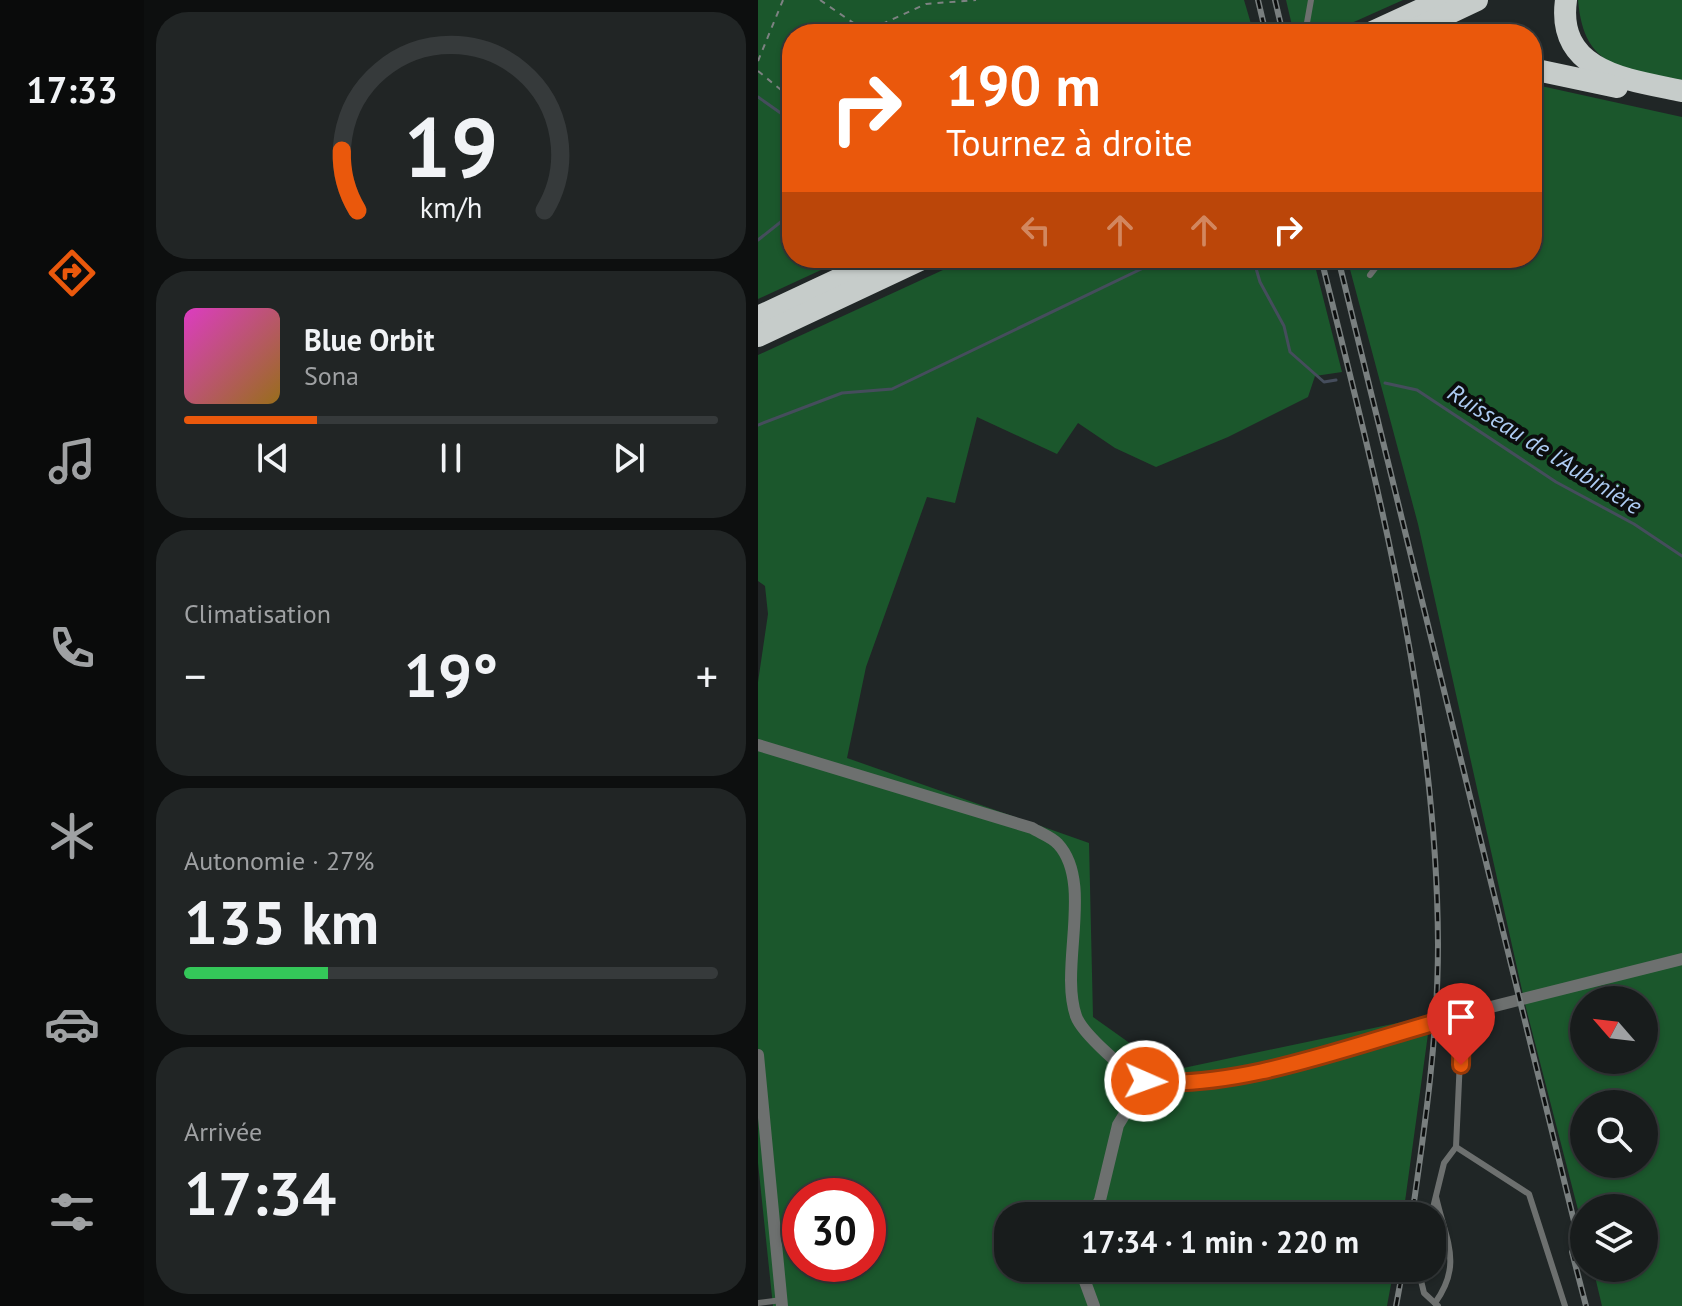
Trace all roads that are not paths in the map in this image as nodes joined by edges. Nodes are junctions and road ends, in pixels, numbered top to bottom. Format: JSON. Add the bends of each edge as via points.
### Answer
{"nodes":[{"id":1,"x":1311,"y":0,"type":"edge"},
{"id":2,"x":1442,"y":0,"type":"edge"},
{"id":3,"x":1477,"y":0,"type":"edge"},
{"id":4,"x":1566,"y":0,"type":"edge"},
{"id":5,"x":1307,"y":24,"type":"edge"},
{"id":6,"x":1390,"y":24,"type":"edge"},
{"id":7,"x":1426,"y":24,"type":"edge"},
{"id":8,"x":1542,"y":71,"type":"edge"},
{"id":9,"x":1682,"y":91,"type":"edge"},
{"id":10,"x":1682,"y":99,"type":"edge"},
{"id":11,"x":863,"y":268,"type":"edge"},
{"id":12,"x":903,"y":268,"type":"edge"},
{"id":13,"x":1375,"y":268,"type":"edge"},
{"id":14,"x":1370,"y":275,"type":"dead end"},
{"id":15,"x":758,"y":317,"type":"edge"},
{"id":16,"x":758,"y":336,"type":"edge"},
{"id":17,"x":758,"y":745,"type":"edge"},
{"id":18,"x":1682,"y":959,"type":"edge"},
{"id":19,"x":1462,"y":1015,"type":"junction"},
{"id":20,"x":758,"y":1055,"type":"edge"},
{"id":21,"x":1145,"y":1081,"type":"junction"},
{"id":22,"x":1456,"y":1147,"type":"junction"},
{"id":23,"x":1436,"y":1196,"type":"junction"},
{"id":24,"x":1099,"y":1202,"type":"edge"},
{"id":25,"x":1434,"y":1202,"type":"edge"},
{"id":26,"x":1085,"y":1282,"type":"edge"},
{"id":27,"x":1421,"y":1282,"type":"edge"},
{"id":28,"x":758,"y":1303,"type":"edge"},
{"id":29,"x":782,"y":1303,"type":"edge"},
{"id":30,"x":1436,"y":1304,"type":"edge"},
{"id":31,"x":1094,"y":1306,"type":"edge"},
{"id":32,"x":1565,"y":1306,"type":"edge"}],
"edges":[{"from":1,"to":5,"type":"lane"},
{"from":2,"to":6,"type":"highway"},
{"from":3,"to":7,"type":"highway"},
{"from":4,"to":9,"type":"highway","via":[[1570,34],[1585,59],[1621,78]]},
{"from":8,"to":10,"type":"highway"},
{"from":11,"to":15,"type":"highway"},
{"from":12,"to":16,"type":"highway"},
{"from":13,"to":14,"type":"lane"},
{"from":17,"to":21,"type":"street","via":[[1032,828],[1057,843],[1070,862],[1074,888],[1076,1016],[1090,1036]]},
{"from":18,"to":19,"type":"street"},
{"from":19,"to":21,"type":"street","via":[[1265,1069],[1174,1084]]},
{"from":19,"to":22,"type":"lane"},
{"from":20,"to":29,"type":"street"},
{"from":21,"to":24,"type":"street","via":[[1118,1125]]},
{"from":22,"to":23,"type":"lane","via":[[1444,1163]]},
{"from":22,"to":32,"type":"lane","via":[[1529,1194]]},
{"from":23,"to":25,"type":"lane"},
{"from":23,"to":30,"type":"lane","via":[[1453,1267]]},
{"from":26,"to":31,"type":"street"},
{"from":27,"to":30,"type":"lane"},
{"from":28,"to":29,"type":"lane"}]}
